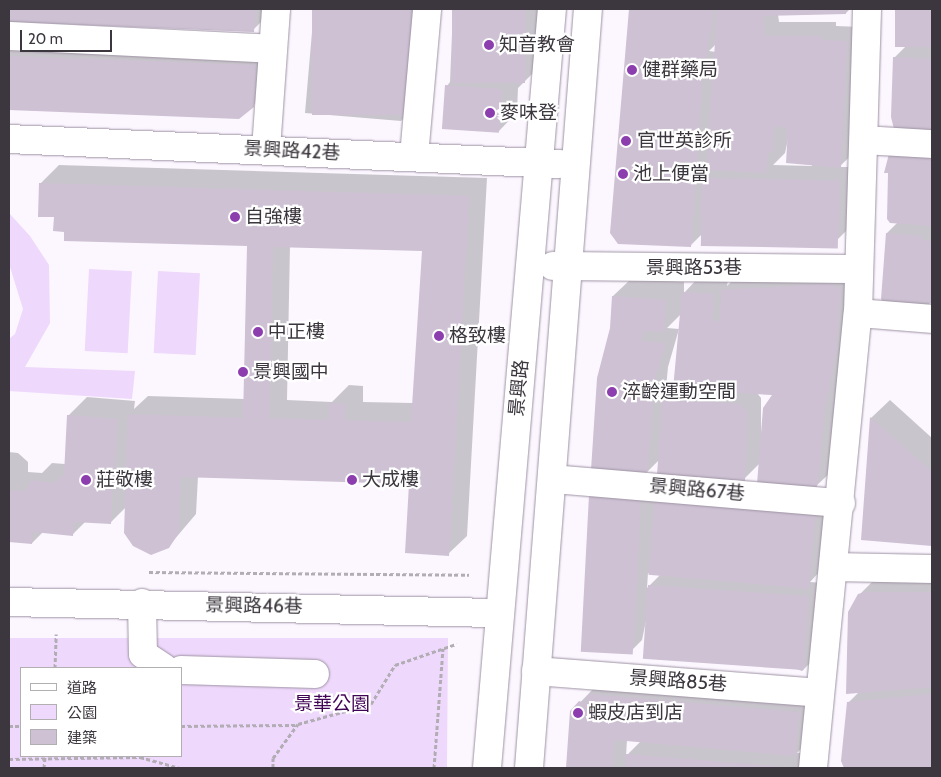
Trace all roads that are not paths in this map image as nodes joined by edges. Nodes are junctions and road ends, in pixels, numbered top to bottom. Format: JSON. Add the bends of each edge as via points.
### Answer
{"nodes":[{"id":1,"x":276,"y":9,"type":"edge"},
{"id":2,"x":427,"y":9,"type":"edge"},
{"id":3,"x":552,"y":9,"type":"edge"},
{"id":4,"x":588,"y":9,"type":"edge"},
{"id":5,"x":867,"y":9,"type":"edge"},
{"id":6,"x":9,"y":36,"type":"edge"},
{"id":7,"x":273,"y":49,"type":"junction"},
{"id":8,"x":9,"y":139,"type":"edge"},
{"id":9,"x":864,"y":140,"type":"junction"},
{"id":10,"x":932,"y":144,"type":"edge"},
{"id":11,"x":266,"y":149,"type":"junction"},
{"id":12,"x":414,"y":156,"type":"junction"},
{"id":13,"x":540,"y":163,"type":"junction"},
{"id":14,"x":576,"y":166,"type":"junction"},
{"id":15,"x":530,"y":265,"type":"junction"},
{"id":16,"x":570,"y":267,"type":"junction"},
{"id":17,"x":858,"y":270,"type":"junction"},
{"id":18,"x":858,"y":313,"type":"junction"},
{"id":19,"x":932,"y":319,"type":"edge"},
{"id":20,"x":553,"y":479,"type":"junction"},
{"id":21,"x":841,"y":503,"type":"junction"},
{"id":22,"x":834,"y":567,"type":"junction"},
{"id":23,"x":932,"y":569,"type":"edge"},
{"id":24,"x":9,"y":602,"type":"edge"},
{"id":25,"x":142,"y":603,"type":"junction"},
{"id":26,"x":500,"y":613,"type":"junction"},
{"id":27,"x":162,"y":667,"type":"edge"},
{"id":28,"x":182,"y":670,"type":"edge"},
{"id":29,"x":536,"y":671,"type":"junction"},
{"id":30,"x":315,"y":674,"type":"dead end"},
{"id":31,"x":819,"y":693,"type":"junction"},
{"id":32,"x":486,"y":768,"type":"edge"},
{"id":33,"x":529,"y":768,"type":"edge"},
{"id":34,"x":813,"y":768,"type":"edge"}],
"edges":[{"from":1,"to":7,"type":"street"},
{"from":2,"to":12,"type":"street"},
{"from":3,"to":13,"type":"street","name":"景興路"},
{"from":4,"to":14,"type":"street"},
{"from":5,"to":9,"type":"street"},
{"from":6,"to":7,"type":"street"},
{"from":7,"to":11,"type":"street"},
{"from":8,"to":11,"type":"street","name":"景興路42巷"},
{"from":9,"to":10,"type":"street"},
{"from":9,"to":17,"type":"street"},
{"from":11,"to":12,"type":"street","name":"景興路42巷"},
{"from":12,"to":13,"type":"street","name":"景興路42巷"},
{"from":13,"to":14,"type":"street","name":"景興路42巷"},
{"from":13,"to":15,"type":"street","name":"景興路"},
{"from":14,"to":16,"type":"street"},
{"from":15,"to":16,"type":"street","name":"景興路53巷"},
{"from":15,"to":26,"type":"street","name":"景興路"},
{"from":16,"to":17,"type":"street","name":"景興路53巷"},
{"from":16,"to":20,"type":"street"},
{"from":17,"to":18,"type":"street"},
{"from":18,"to":19,"type":"street"},
{"from":18,"to":21,"type":"street"},
{"from":20,"to":21,"type":"street","name":"景興路67巷"},
{"from":20,"to":29,"type":"street"},
{"from":21,"to":22,"type":"street"},
{"from":22,"to":23,"type":"street"},
{"from":22,"to":31,"type":"street"},
{"from":24,"to":25,"type":"street","name":"景興路46巷"},
{"from":25,"to":26,"type":"street","name":"景興路46巷"},
{"from":25,"to":27,"type":"street","via":[[143,654]]},
{"from":26,"to":32,"type":"street","name":"景興路"},
{"from":28,"to":30,"type":"street"},
{"from":29,"to":31,"type":"street","name":"景興路85巷"},
{"from":29,"to":33,"type":"street"},
{"from":31,"to":34,"type":"street"}]}
